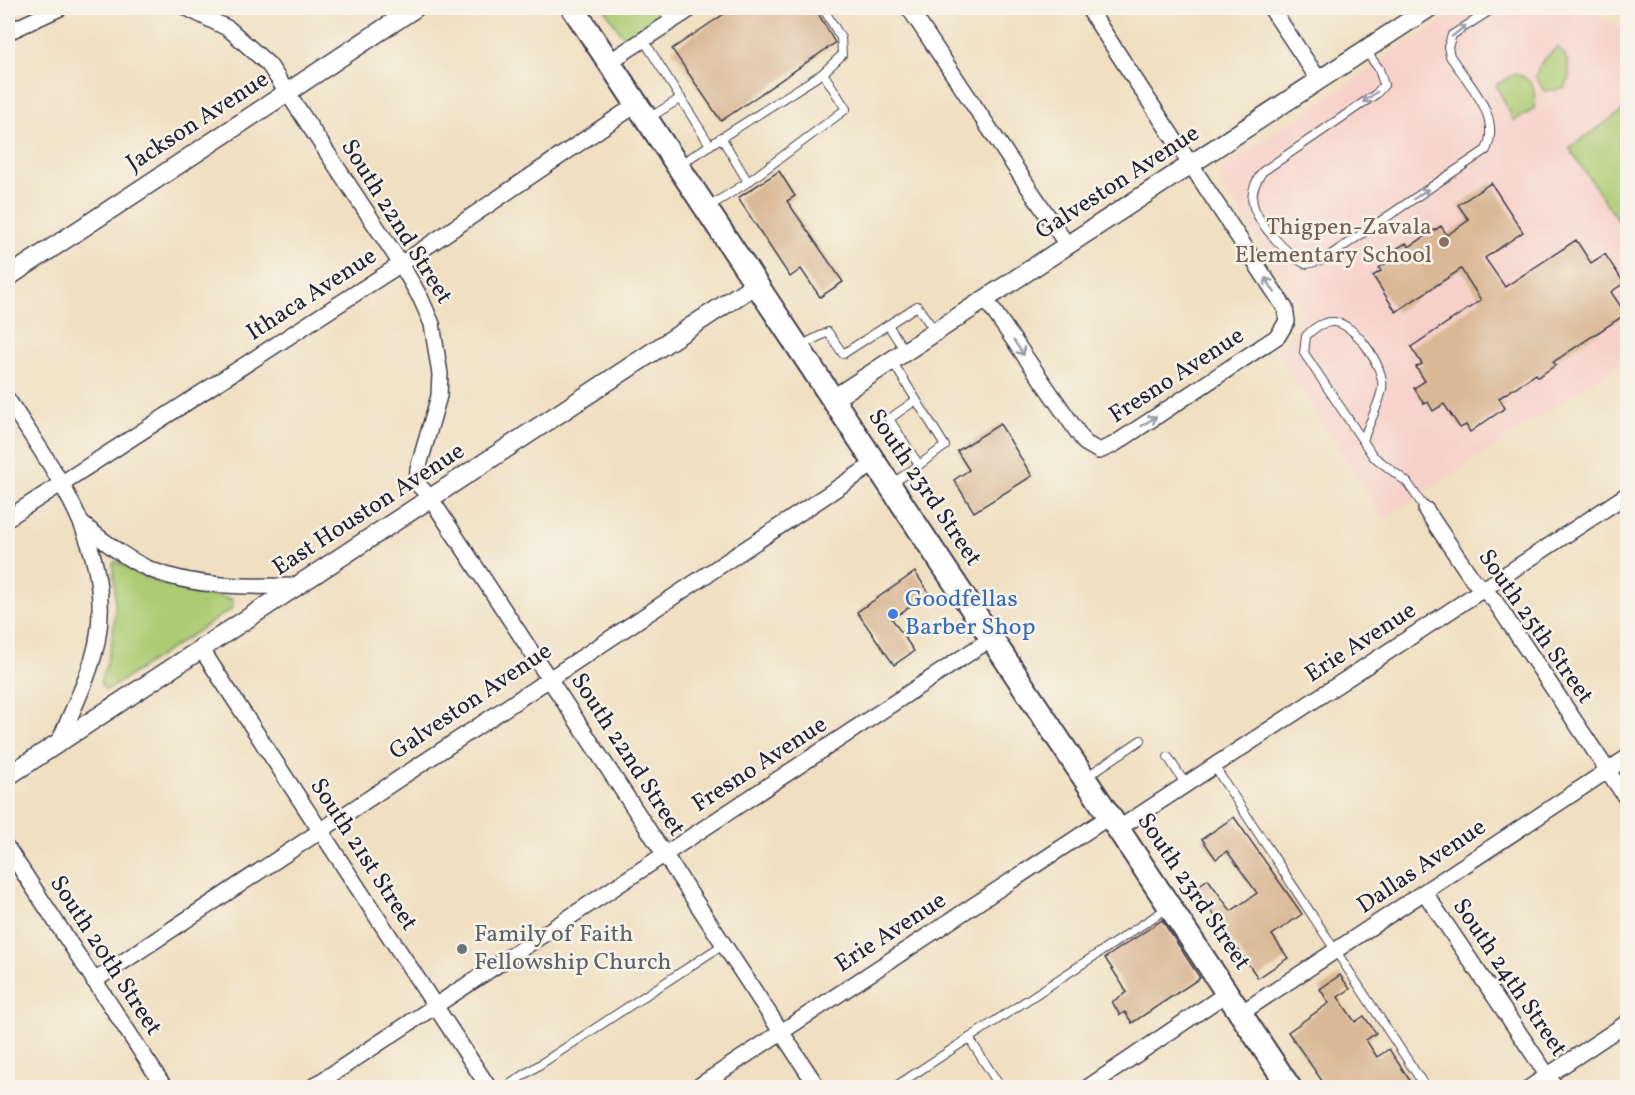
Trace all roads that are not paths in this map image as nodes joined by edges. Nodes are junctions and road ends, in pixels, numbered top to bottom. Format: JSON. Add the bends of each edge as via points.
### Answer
{"nodes":[{"id":1,"x":60,"y":8,"type":"edge"},
{"id":2,"x":187,"y":8,"type":"edge"},
{"id":3,"x":415,"y":8,"type":"edge"},
{"id":4,"x":573,"y":8,"type":"edge"},
{"id":5,"x":661,"y":8,"type":"edge"},
{"id":6,"x":692,"y":8,"type":"edge"},
{"id":7,"x":823,"y":8,"type":"edge"},
{"id":8,"x":909,"y":8,"type":"edge"},
{"id":9,"x":1088,"y":8,"type":"edge"},
{"id":10,"x":1271,"y":8,"type":"edge"},
{"id":11,"x":1429,"y":8,"type":"edge"},
{"id":12,"x":1494,"y":8,"type":"edge"},
{"id":13,"x":670,"y":21,"type":"junction"},
{"id":14,"x":8,"y":30,"type":"edge"},
{"id":15,"x":643,"y":39,"type":"junction"},
{"id":16,"x":1365,"y":50,"type":"junction"},
{"id":17,"x":609,"y":62,"type":"junction"},
{"id":18,"x":823,"y":73,"type":"junction"},
{"id":19,"x":1319,"y":80,"type":"junction"},
{"id":20,"x":287,"y":93,"type":"junction"},
{"id":21,"x":681,"y":98,"type":"junction"},
{"id":22,"x":642,"y":112,"type":"junction"},
{"id":23,"x":721,"y":137,"type":"junction"},
{"id":24,"x":710,"y":145,"type":"junction"},
{"id":25,"x":1191,"y":164,"type":"junction"},
{"id":26,"x":678,"y":166,"type":"junction"},
{"id":27,"x":748,"y":182,"type":"junction"},
{"id":28,"x":706,"y":208,"type":"junction"},
{"id":29,"x":1067,"y":245,"type":"junction"},
{"id":30,"x":401,"y":264,"type":"junction"},
{"id":31,"x":8,"y":277,"type":"edge"},
{"id":32,"x":756,"y":284,"type":"junction"},
{"id":33,"x":986,"y":300,"type":"junction"},
{"id":34,"x":888,"y":325,"type":"junction"},
{"id":35,"x":935,"y":333,"type":"junction"},
{"id":36,"x":798,"y":347,"type":"junction"},
{"id":37,"x":898,"y":356,"type":"junction"},
{"id":38,"x":833,"y":399,"type":"junction"},
{"id":39,"x":8,"y":400,"type":"edge"},
{"id":40,"x":916,"y":400,"type":"junction"},
{"id":41,"x":1363,"y":441,"type":"junction"},
{"id":42,"x":875,"y":463,"type":"junction"},
{"id":43,"x":919,"y":465,"type":"junction"},
{"id":44,"x":62,"y":483,"type":"junction"},
{"id":45,"x":890,"y":485,"type":"junction"},
{"id":46,"x":1628,"y":494,"type":"edge"},
{"id":47,"x":431,"y":499,"type":"junction"},
{"id":48,"x":1426,"y":510,"type":"joint"},
{"id":49,"x":8,"y":518,"type":"edge"},
{"id":50,"x":82,"y":524,"type":"junction"},
{"id":51,"x":298,"y":586,"type":"junction"},
{"id":52,"x":1484,"y":590,"type":"junction"},
{"id":53,"x":992,"y":638,"type":"junction"},
{"id":54,"x":201,"y":647,"type":"junction"},
{"id":55,"x":550,"y":679,"type":"junction"},
{"id":56,"x":60,"y":740,"type":"junction"},
{"id":57,"x":1141,"y":740,"type":"dead end"},
{"id":58,"x":1168,"y":757,"type":"dead end"},
{"id":59,"x":1628,"y":757,"type":"edge"},
{"id":60,"x":1214,"y":766,"type":"junction"},
{"id":61,"x":1607,"y":771,"type":"junction"},
{"id":62,"x":9,"y":772,"type":"edge"},
{"id":63,"x":1085,"y":778,"type":"junction"},
{"id":64,"x":1185,"y":785,"type":"junction"},
{"id":65,"x":1628,"y":801,"type":"edge"},
{"id":66,"x":1114,"y":822,"type":"junction"},
{"id":67,"x":320,"y":832,"type":"junction"},
{"id":68,"x":8,"y":849,"type":"edge"},
{"id":69,"x":666,"y":854,"type":"junction"},
{"id":70,"x":1425,"y":893,"type":"junction"},
{"id":71,"x":1170,"y":906,"type":"junction"},
{"id":72,"x":724,"y":944,"type":"junction"},
{"id":73,"x":1336,"y":952,"type":"junction"},
{"id":74,"x":94,"y":981,"type":"junction"},
{"id":75,"x":1227,"y":993,"type":"junction"},
{"id":76,"x":435,"y":1005,"type":"junction"},
{"id":77,"x":1241,"y":1013,"type":"junction"},
{"id":78,"x":1628,"y":1022,"type":"edge"},
{"id":79,"x":781,"y":1032,"type":"junction"},
{"id":80,"x":969,"y":1038,"type":"junction"},
{"id":81,"x":1552,"y":1082,"type":"edge"},
{"id":82,"x":320,"y":1085,"type":"edge"},
{"id":83,"x":1287,"y":1086,"type":"edge"},
{"id":84,"x":165,"y":1088,"type":"edge"},
{"id":85,"x":489,"y":1088,"type":"edge"},
{"id":86,"x":504,"y":1088,"type":"edge"},
{"id":87,"x":696,"y":1088,"type":"edge"},
{"id":88,"x":818,"y":1088,"type":"edge"},
{"id":89,"x":893,"y":1088,"type":"edge"},
{"id":90,"x":1001,"y":1088,"type":"edge"},
{"id":91,"x":1088,"y":1088,"type":"edge"},
{"id":92,"x":1426,"y":1088,"type":"edge"},
{"id":93,"x":1529,"y":1088,"type":"edge"}],
"edges":[{"from":1,"to":14,"type":"street"},
{"from":2,"to":20,"type":"street","name":"South 22nd Street","via":[[229,28],[251,46]]},
{"from":3,"to":20,"type":"street","name":"Jackson Avenue"},
{"from":4,"to":17,"type":"main road","name":"South 23rd Street"},
{"from":5,"to":13,"type":"lane"},
{"from":6,"to":13,"type":"street"},
{"from":7,"to":18,"type":"lane","via":[[841,38],[842,55]]},
{"from":8,"to":29,"type":"street"},
{"from":9,"to":25,"type":"street"},
{"from":10,"to":19,"type":"street"},
{"from":11,"to":16,"type":"street","name":"Galveston Avenue"},
{"from":16,"to":12,"type":"lane","one_way":true,"via":[[1379,69],[1384,85],[1262,172],[1254,184],[1253,204],[1274,239],[1293,258],[1306,264],[1323,260],[1486,150],[1492,138],[1491,121],[1448,47],[1452,35]]},
{"from":13,"to":15,"type":"street"},
{"from":15,"to":17,"type":"street"},
{"from":15,"to":21,"type":"lane"},
{"from":16,"to":19,"type":"street","name":"Galveston Avenue"},
{"from":17,"to":22,"type":"main road","name":"South 23rd Street"},
{"from":18,"to":23,"type":"lane"},
{"from":18,"to":27,"type":"lane","via":[[846,109]]},
{"from":19,"to":25,"type":"street","name":"Galveston Avenue"},
{"from":20,"to":30,"type":"street","name":"South 22nd Street"},
{"from":20,"to":31,"type":"street","name":"Jackson Avenue"},
{"from":21,"to":22,"type":"lane"},
{"from":21,"to":24,"type":"lane"},
{"from":22,"to":26,"type":"main road","name":"South 23rd Street"},
{"from":22,"to":30,"type":"street","name":"Ithaca Avenue"},
{"from":23,"to":24,"type":"lane"},
{"from":23,"to":27,"type":"lane"},
{"from":24,"to":26,"type":"lane"},
{"from":25,"to":29,"type":"street","name":"Galveston Avenue"},
{"from":33,"to":25,"type":"street","name":"Fresno Avenue","one_way":true,"via":[[1085,443],[1099,451],[1278,336],[1287,321],[1286,308]]},
{"from":26,"to":28,"type":"main road","name":"South 23rd Street"},
{"from":27,"to":28,"type":"lane"},
{"from":28,"to":32,"type":"main road","name":"South 23rd Street"},
{"from":29,"to":33,"type":"street","name":"Galveston Avenue"},
{"from":30,"to":44,"type":"street","name":"Ithaca Avenue"},
{"from":30,"to":47,"type":"street","name":"South 22nd Street","via":[[432,324],[438,351],[439,396],[417,483]]},
{"from":32,"to":36,"type":"main road","name":"South 23rd Street"},
{"from":32,"to":47,"type":"street","name":"East Houston Avenue"},
{"from":33,"to":35,"type":"street","name":"Galveston Avenue"},
{"from":34,"to":35,"type":"lane","via":[[916,306]]},
{"from":34,"to":36,"type":"lane","via":[[843,354],[828,332]]},
{"from":34,"to":37,"type":"lane"},
{"from":35,"to":37,"type":"street","name":"Galveston Avenue"},
{"from":36,"to":38,"type":"main road","name":"South 23rd Street"},
{"from":37,"to":38,"type":"street","name":"Galveston Avenue"},
{"from":37,"to":40,"type":"lane"},
{"from":38,"to":42,"type":"main road","name":"South 23rd Street"},
{"from":39,"to":44,"type":"street"},
{"from":40,"to":43,"type":"lane","via":[[945,446]]},
{"from":40,"to":43,"type":"lane","via":[[889,419]]},
{"from":41,"to":41,"type":"lane","via":[[1382,388],[1382,373],[1358,335],[1346,325],[1332,321],[1317,326],[1306,336],[1304,353]]},
{"from":41,"to":48,"type":"lane","via":[[1373,456],[1407,482]]},
{"from":42,"to":45,"type":"main road","name":"South 23rd Street"},
{"from":42,"to":55,"type":"street","name":"Galveston Avenue"},
{"from":43,"to":45,"type":"lane"},
{"from":44,"to":49,"type":"street","name":"Ithaca Avenue"},
{"from":44,"to":50,"type":"street"},
{"from":45,"to":53,"type":"main road","name":"South 23rd Street"},
{"from":46,"to":52,"type":"street","name":"Erie Avenue"},
{"from":47,"to":51,"type":"street","name":"East Houston Avenue"},
{"from":47,"to":55,"type":"street","name":"South 22nd Street"},
{"from":48,"to":52,"type":"street","name":"South 25th Street","via":[[1473,580]]},
{"from":50,"to":51,"type":"street","via":[[115,550],[148,568],[183,579],[253,587]]},
{"from":50,"to":56,"type":"street","via":[[98,577],[100,613],[89,670]]},
{"from":51,"to":54,"type":"street","name":"East Houston Avenue"},
{"from":52,"to":60,"type":"street","name":"Erie Avenue"},
{"from":52,"to":61,"type":"street","name":"South 25th Street"},
{"from":53,"to":63,"type":"main road","name":"South 23rd Street"},
{"from":53,"to":69,"type":"street","name":"Fresno Avenue"},
{"from":54,"to":56,"type":"street","name":"East Houston Avenue"},
{"from":54,"to":67,"type":"street","name":"South 21st Street"},
{"from":55,"to":67,"type":"street","name":"Galveston Avenue"},
{"from":55,"to":69,"type":"street","name":"South 22nd Street"},
{"from":56,"to":62,"type":"street","name":"East Houston Avenue"},
{"from":57,"to":63,"type":"lane"},
{"from":58,"to":64,"type":"lane"},
{"from":59,"to":61,"type":"street","name":"Dallas Avenue"},
{"from":60,"to":64,"type":"street","name":"Erie Avenue"},
{"from":60,"to":73,"type":"lane"},
{"from":61,"to":65,"type":"street","name":"South 25th Street"},
{"from":61,"to":70,"type":"street","name":"Dallas Avenue"},
{"from":63,"to":66,"type":"main road","name":"South 23rd Street"},
{"from":64,"to":66,"type":"street","name":"Erie Avenue"},
{"from":66,"to":71,"type":"main road","name":"South 23rd Street"},
{"from":66,"to":79,"type":"street","name":"Erie Avenue"},
{"from":67,"to":74,"type":"street","name":"Galveston Avenue"},
{"from":67,"to":76,"type":"street","name":"South 21st Street"},
{"from":68,"to":74,"type":"street","name":"South 20th Street"},
{"from":69,"to":72,"type":"street","name":"South 22nd Street"},
{"from":69,"to":76,"type":"street","name":"Fresno Avenue"},
{"from":70,"to":73,"type":"street","name":"Dallas Avenue"},
{"from":70,"to":81,"type":"street","name":"South 24th Street"},
{"from":71,"to":75,"type":"main road","name":"South 23rd Street"},
{"from":71,"to":80,"type":"lane"},
{"from":72,"to":79,"type":"street","name":"South 22nd Street"},
{"from":72,"to":86,"type":"lane"},
{"from":73,"to":77,"type":"street","name":"Dallas Avenue"},
{"from":73,"to":92,"type":"lane"},
{"from":74,"to":84,"type":"street","name":"South 20th Street"},
{"from":75,"to":77,"type":"main road","name":"South 23rd Street"},
{"from":75,"to":91,"type":"street"},
{"from":76,"to":82,"type":"street","name":"Fresno Avenue"},
{"from":76,"to":85,"type":"street","name":"South 21st Street"},
{"from":77,"to":83,"type":"main road","name":"South 23rd Street"},
{"from":78,"to":81,"type":"street"},
{"from":79,"to":87,"type":"street","name":"Erie Avenue"},
{"from":79,"to":88,"type":"street","name":"South 22nd Street"},
{"from":80,"to":89,"type":"lane"},
{"from":80,"to":90,"type":"lane"},
{"from":81,"to":93,"type":"street"}]}
